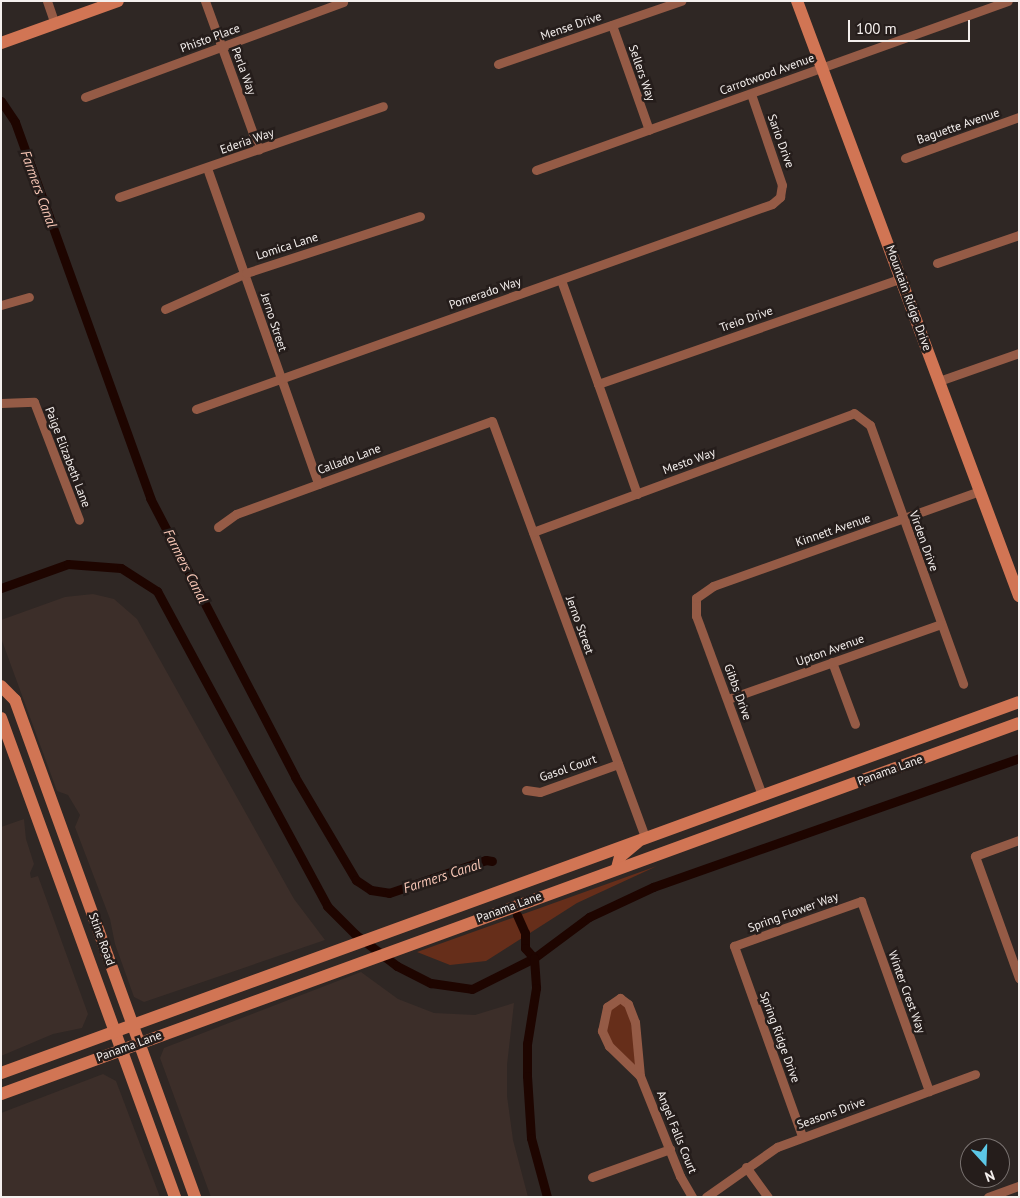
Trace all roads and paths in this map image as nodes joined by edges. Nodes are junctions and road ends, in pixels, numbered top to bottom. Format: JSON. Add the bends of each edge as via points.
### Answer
{"nodes":[{"id":1,"x":47,"y":1,"type":"edge"},
{"id":2,"x":118,"y":1,"type":"edge"},
{"id":3,"x":205,"y":1,"type":"edge"},
{"id":4,"x":681,"y":1,"type":"edge"},
{"id":5,"x":797,"y":1,"type":"edge"},
{"id":6,"x":1008,"y":1,"type":"edge"},
{"id":7,"x":343,"y":2,"type":"edge"},
{"id":8,"x":55,"y":24,"type":"junction"},
{"id":9,"x":612,"y":25,"type":"junction"},
{"id":10,"x":1,"y":44,"type":"edge"},
{"id":11,"x":222,"y":47,"type":"junction"},
{"id":12,"x":498,"y":64,"type":"dead end"},
{"id":13,"x":820,"y":68,"type":"junction"},
{"id":14,"x":751,"y":94,"type":"junction"},
{"id":15,"x":85,"y":97,"type":"dead end"},
{"id":16,"x":383,"y":106,"type":"dead end"},
{"id":17,"x":1019,"y":117,"type":"edge"},
{"id":18,"x":649,"y":130,"type":"junction"},
{"id":19,"x":259,"y":150,"type":"junction"},
{"id":20,"x":905,"y":158,"type":"dead end"},
{"id":21,"x":207,"y":168,"type":"junction"},
{"id":22,"x":536,"y":170,"type":"dead end"},
{"id":23,"x":120,"y":197,"type":"dead end"},
{"id":24,"x":780,"y":197,"type":"joint"},
{"id":25,"x":420,"y":216,"type":"dead end"},
{"id":26,"x":1019,"y":235,"type":"edge"},
{"id":27,"x":937,"y":264,"type":"dead end"},
{"id":28,"x":246,"y":273,"type":"junction"},
{"id":29,"x":902,"y":278,"type":"junction"},
{"id":30,"x":561,"y":280,"type":"junction"},
{"id":31,"x":29,"y":297,"type":"dead end"},
{"id":32,"x":1,"y":305,"type":"edge"},
{"id":33,"x":165,"y":309,"type":"dead end"},
{"id":34,"x":1018,"y":355,"type":"edge"},
{"id":35,"x":280,"y":380,"type":"junction"},
{"id":36,"x":940,"y":381,"type":"junction"},
{"id":37,"x":598,"y":384,"type":"junction"},
{"id":38,"x":1,"y":403,"type":"edge"},
{"id":39,"x":196,"y":409,"type":"dead end"},
{"id":40,"x":854,"y":413,"type":"joint"},
{"id":41,"x":492,"y":421,"type":"joint"},
{"id":42,"x":318,"y":484,"type":"junction"},
{"id":43,"x":980,"y":491,"type":"junction"},
{"id":44,"x":637,"y":494,"type":"junction"},
{"id":45,"x":902,"y":519,"type":"junction"},
{"id":46,"x":80,"y":520,"type":"dead end"},
{"id":47,"x":218,"y":527,"type":"dead end"},
{"id":48,"x":533,"y":532,"type":"junction"},
{"id":49,"x":1019,"y":596,"type":"edge"},
{"id":50,"x":696,"y":598,"type":"joint"},
{"id":51,"x":941,"y":624,"type":"junction"},
{"id":52,"x":832,"y":662,"type":"junction"},
{"id":53,"x":963,"y":684,"type":"dead end"},
{"id":54,"x":1,"y":686,"type":"edge"},
{"id":55,"x":728,"y":700,"type":"junction"},
{"id":56,"x":1019,"y":702,"type":"edge"},
{"id":57,"x":1,"y":718,"type":"edge"},
{"id":58,"x":1019,"y":723,"type":"edge"},
{"id":59,"x":855,"y":724,"type":"dead end"},
{"id":60,"x":618,"y":764,"type":"junction"},
{"id":61,"x":526,"y":790,"type":"dead end"},
{"id":62,"x":762,"y":795,"type":"junction"},
{"id":63,"x":645,"y":836,"type":"junction"},
{"id":64,"x":704,"y":836,"type":"junction"},
{"id":65,"x":1019,"y":840,"type":"edge"},
{"id":66,"x":617,"y":868,"type":"junction"},
{"id":67,"x":861,"y":901,"type":"joint"},
{"id":68,"x":734,"y":946,"type":"joint"},
{"id":69,"x":1019,"y":978,"type":"edge"},
{"id":70,"x":134,"y":1024,"type":"junction"},
{"id":71,"x":114,"y":1031,"type":"junction"},
{"id":72,"x":140,"y":1042,"type":"junction"},
{"id":73,"x":120,"y":1050,"type":"junction"},
{"id":74,"x":1,"y":1073,"type":"edge"},
{"id":75,"x":975,"y":1074,"type":"dead end"},
{"id":76,"x":640,"y":1076,"type":"junction"},
{"id":77,"x":929,"y":1091,"type":"junction"},
{"id":78,"x":1,"y":1094,"type":"edge"},
{"id":79,"x":802,"y":1136,"type":"junction"},
{"id":80,"x":670,"y":1149,"type":"junction"},
{"id":81,"x":746,"y":1167,"type":"junction"},
{"id":82,"x":592,"y":1177,"type":"dead end"},
{"id":83,"x":1019,"y":1186,"type":"edge"},
{"id":84,"x":175,"y":1197,"type":"edge"},
{"id":85,"x":195,"y":1197,"type":"edge"},
{"id":86,"x":692,"y":1197,"type":"edge"},
{"id":87,"x":706,"y":1197,"type":"edge"},
{"id":88,"x":768,"y":1197,"type":"edge"},
{"id":89,"x":988,"y":1197,"type":"edge"}],
"edges":[{"from":1,"to":8,"type":"street"},
{"from":2,"to":8,"type":"main road"},
{"from":3,"to":11,"type":"street","name":"Perla Way"},
{"from":4,"to":9,"type":"street","name":"Mense Drive"},
{"from":5,"to":13,"type":"main road","name":"Mountain Ridge Drive"},
{"from":6,"to":13,"type":"street","name":"Carrotwood Avenue"},
{"from":7,"to":11,"type":"street","name":"Phisto Place"},
{"from":8,"to":10,"type":"main road"},
{"from":9,"to":12,"type":"street","name":"Mense Drive"},
{"from":9,"to":18,"type":"street","name":"Sellers Way"},
{"from":11,"to":15,"type":"street","name":"Phisto Place"},
{"from":11,"to":19,"type":"street","name":"Perla Way"},
{"from":13,"to":14,"type":"street","name":"Carrotwood Avenue"},
{"from":13,"to":29,"type":"main road","name":"Mountain Ridge Drive"},
{"from":14,"to":18,"type":"street","name":"Carrotwood Avenue"},
{"from":14,"to":24,"type":"street","name":"Sario Drive","via":[[779,172]]},
{"from":16,"to":19,"type":"street","name":"Ederia Way"},
{"from":17,"to":20,"type":"street","name":"Baguette Avenue"},
{"from":18,"to":22,"type":"street","name":"Carrotwood Avenue"},
{"from":19,"to":21,"type":"street","name":"Ederia Way"},
{"from":21,"to":23,"type":"street","name":"Ederia Way"},
{"from":21,"to":28,"type":"street","name":"Jerno Street"},
{"from":24,"to":30,"type":"street","name":"Pomerado Way","via":[[753,212]]},
{"from":25,"to":28,"type":"street","name":"Lomica Lane"},
{"from":26,"to":27,"type":"street"},
{"from":28,"to":33,"type":"street","name":"Lomica Lane"},
{"from":28,"to":35,"type":"street","name":"Jerno Street"},
{"from":29,"to":36,"type":"main road","name":"Mountain Ridge Drive"},
{"from":29,"to":37,"type":"street","name":"Treio Drive"},
{"from":30,"to":35,"type":"street","name":"Pomerado Way"},
{"from":30,"to":37,"type":"street"},
{"from":31,"to":32,"type":"street"},
{"from":34,"to":36,"type":"street"},
{"from":35,"to":39,"type":"street","name":"Pomerado Way"},
{"from":35,"to":42,"type":"street","name":"Jerno Street"},
{"from":36,"to":43,"type":"main road","name":"Mountain Ridge Drive"},
{"from":37,"to":44,"type":"street"},
{"from":38,"to":46,"type":"street","name":"Paige Elizabeth Lane","via":[[34,402]]},
{"from":40,"to":44,"type":"street","name":"Mesto Way"},
{"from":40,"to":45,"type":"street","name":"Virden Drive","via":[[870,425]]},
{"from":41,"to":42,"type":"street","name":"Callado Lane"},
{"from":41,"to":48,"type":"street","name":"Jerno Street"},
{"from":42,"to":47,"type":"street","name":"Callado Lane","via":[[236,514]]},
{"from":43,"to":45,"type":"street","name":"Kinnett Avenue"},
{"from":43,"to":49,"type":"main road","name":"Mountain Ridge Drive"},
{"from":44,"to":48,"type":"street","name":"Mesto Way"},
{"from":45,"to":50,"type":"street","name":"Kinnett Avenue","via":[[713,586]]},
{"from":45,"to":51,"type":"street","name":"Virden Drive"},
{"from":48,"to":60,"type":"street","name":"Jerno Street"},
{"from":50,"to":55,"type":"street","name":"Gibbs Drive","via":[[696,616]]},
{"from":51,"to":52,"type":"street","name":"Upton Avenue"},
{"from":51,"to":53,"type":"street","name":"Virden Drive"},
{"from":52,"to":55,"type":"street","name":"Upton Avenue"},
{"from":52,"to":59,"type":"street"},
{"from":54,"to":70,"type":"main road","name":"Stine Road","via":[[15,700]]},
{"from":55,"to":62,"type":"street","name":"Gibbs Drive"},
{"from":56,"to":62,"type":"main road","name":"Panama Lane"},
{"from":57,"to":71,"type":"main road","name":"Stine Road"},
{"from":58,"to":64,"type":"main road","name":"Panama Lane"},
{"from":60,"to":61,"type":"street","name":"Gasol Court","via":[[540,792]]},
{"from":60,"to":63,"type":"street","name":"Jerno Street"},
{"from":62,"to":63,"type":"main road","name":"Panama Lane"},
{"from":62,"to":64,"type":"main road","via":[[754,809]]},
{"from":63,"to":66,"type":"main road","via":[[620,857]]},
{"from":63,"to":70,"type":"main road","name":"Panama Lane"},
{"from":64,"to":66,"type":"main road","name":"Panama Lane"},
{"from":65,"to":69,"type":"street","via":[[975,856]]},
{"from":66,"to":72,"type":"main road","name":"Panama Lane"},
{"from":67,"to":68,"type":"street","name":"Spring Flower Way"},
{"from":67,"to":77,"type":"street","name":"Winter Crest Way"},
{"from":68,"to":79,"type":"street","name":"Spring Ridge Drive"},
{"from":70,"to":71,"type":"main road","name":"Panama Lane"},
{"from":70,"to":72,"type":"main road","name":"Stine Road"},
{"from":71,"to":73,"type":"main road","name":"Stine Road"},
{"from":71,"to":74,"type":"main road","name":"Panama Lane"},
{"from":72,"to":73,"type":"main road","name":"Panama Lane"},
{"from":72,"to":85,"type":"main road","name":"Stine Road"},
{"from":73,"to":78,"type":"main road","name":"Panama Lane"},
{"from":73,"to":84,"type":"main road","name":"Stine Road"},
{"from":75,"to":77,"type":"street","name":"Seasons Drive"},
{"from":76,"to":76,"type":"street","name":"Angel Falls Court","via":[[635,1022],[628,1004],[615,999],[603,1014],[602,1031],[609,1046]]},
{"from":76,"to":80,"type":"street","name":"Angel Falls Court"},
{"from":77,"to":79,"type":"street","name":"Seasons Drive"},
{"from":79,"to":81,"type":"street","name":"Seasons Drive"},
{"from":80,"to":82,"type":"street"},
{"from":80,"to":86,"type":"street","name":"Angel Falls Court"},
{"from":81,"to":87,"type":"street","name":"Seasons Drive"},
{"from":81,"to":88,"type":"street"},
{"from":83,"to":89,"type":"street"}]}
